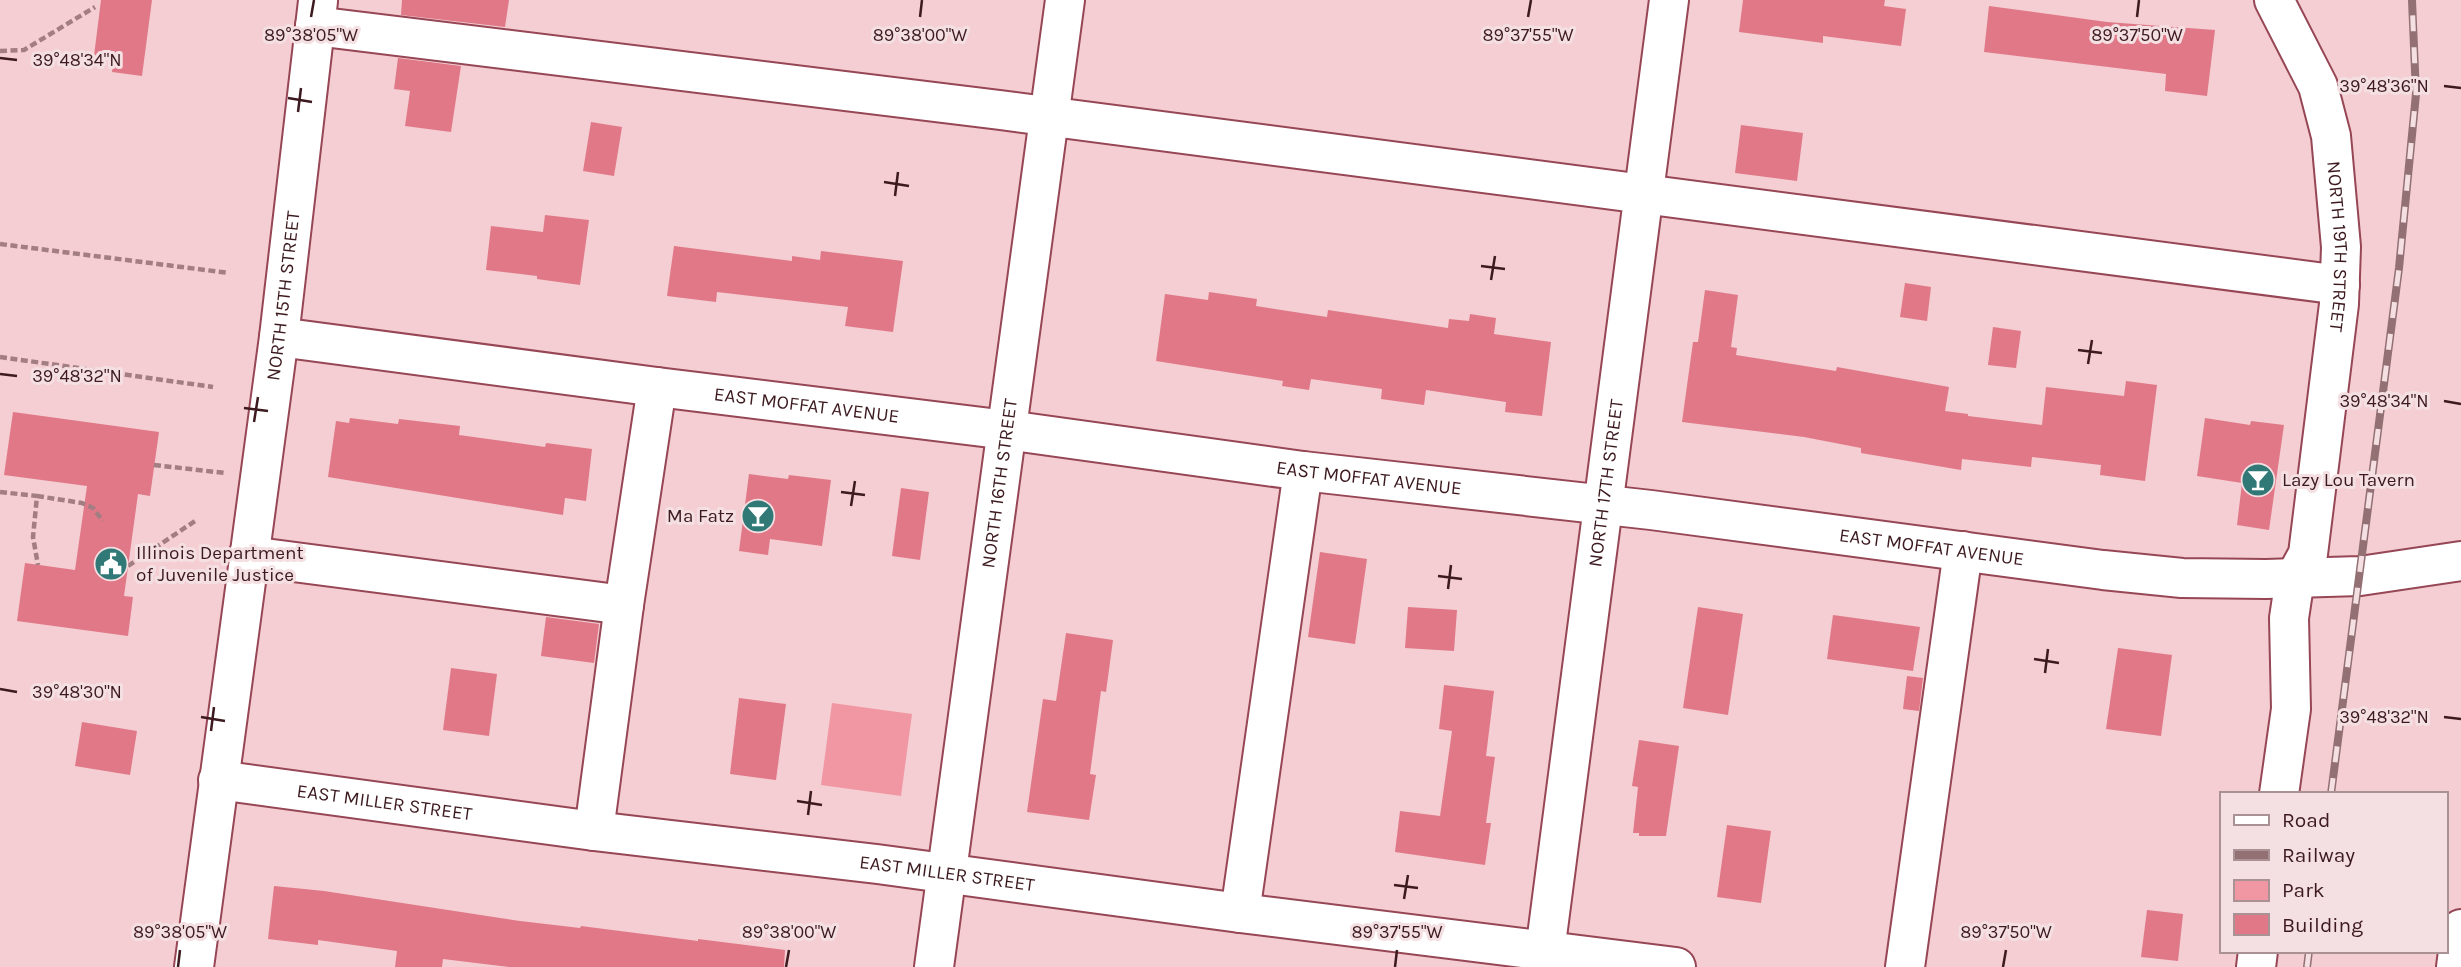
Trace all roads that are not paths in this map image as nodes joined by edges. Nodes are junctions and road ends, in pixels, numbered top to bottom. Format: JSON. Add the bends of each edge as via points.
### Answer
{"nodes":[{"id":1,"x":1065,"y":0,"type":"edge"},
{"id":2,"x":1669,"y":0,"type":"edge"},
{"id":3,"x":2274,"y":0,"type":"edge"},
{"id":4,"x":316,"y":13,"type":"edge"},
{"id":5,"x":1050,"y":117,"type":"junction"},
{"id":6,"x":1642,"y":196,"type":"junction"},
{"id":7,"x":2340,"y":285,"type":"junction"},
{"id":8,"x":279,"y":337,"type":"junction"},
{"id":9,"x":657,"y":387,"type":"junction"},
{"id":10,"x":1007,"y":430,"type":"junction"},
{"id":11,"x":1303,"y":471,"type":"junction"},
{"id":12,"x":1603,"y":505,"type":"junction"},
{"id":13,"x":1963,"y":551,"type":"junction"},
{"id":14,"x":248,"y":556,"type":"junction"},
{"id":15,"x":2461,"y":561,"type":"edge"},
{"id":16,"x":2295,"y":578,"type":"junction"},
{"id":17,"x":624,"y":605,"type":"junction"},
{"id":18,"x":218,"y":780,"type":"junction"},
{"id":19,"x":2280,"y":792,"type":"edge"},
{"id":20,"x":594,"y":831,"type":"junction"},
{"id":21,"x":947,"y":873,"type":"junction"},
{"id":22,"x":1240,"y":913,"type":"junction"},
{"id":23,"x":2461,"y":929,"type":"edge"},
{"id":24,"x":1544,"y":959,"type":"edge"},
{"id":25,"x":194,"y":967,"type":"edge"},
{"id":26,"x":934,"y":967,"type":"edge"},
{"id":27,"x":1676,"y":967,"type":"edge"},
{"id":28,"x":1905,"y":967,"type":"edge"},
{"id":29,"x":2456,"y":967,"type":"edge"}],
"edges":[{"from":1,"to":5,"type":"street","name":"NORTH 16TH STREET"},
{"from":2,"to":6,"type":"street","name":"NORTH 17TH STREET"},
{"from":3,"to":7,"type":"street","name":"NORTH 19TH STREET","via":[[2318,86],[2331,136]]},
{"from":4,"to":5,"type":"street"},
{"from":4,"to":8,"type":"street","name":"NORTH 15TH STREET"},
{"from":5,"to":6,"type":"street"},
{"from":5,"to":10,"type":"street","name":"NORTH 16TH STREET"},
{"from":6,"to":7,"type":"street"},
{"from":6,"to":12,"type":"street","name":"NORTH 17TH STREET"},
{"from":7,"to":16,"type":"street","name":"NORTH 19TH STREET","via":[[2308,554]]},
{"from":8,"to":9,"type":"street","name":"EAST MOFFAT AVENUE"},
{"from":8,"to":14,"type":"street","name":"NORTH 15TH STREET"},
{"from":9,"to":10,"type":"street","name":"EAST MOFFAT AVENUE"},
{"from":9,"to":17,"type":"street"},
{"from":10,"to":11,"type":"street","name":"EAST MOFFAT AVENUE"},
{"from":10,"to":21,"type":"street","name":"NORTH 16TH STREET"},
{"from":11,"to":12,"type":"street","name":"EAST MOFFAT AVENUE"},
{"from":11,"to":22,"type":"street"},
{"from":12,"to":13,"type":"street","name":"EAST MOFFAT AVENUE"},
{"from":12,"to":24,"type":"street","name":"NORTH 17TH STREET"},
{"from":13,"to":16,"type":"street","name":"EAST MOFFAT AVENUE","via":[[2182,578]]},
{"from":13,"to":28,"type":"street"},
{"from":14,"to":17,"type":"street"},
{"from":14,"to":18,"type":"street","name":"NORTH 15TH STREET"},
{"from":15,"to":16,"type":"street","name":"EAST MOFFAT AVENUE","via":[[2360,576]]},
{"from":16,"to":19,"type":"street","name":"NORTH 19TH STREET","via":[[2289,618],[2291,709]]},
{"from":17,"to":20,"type":"street"},
{"from":18,"to":20,"type":"street","name":"EAST MILLER STREET"},
{"from":18,"to":25,"type":"street","name":"NORTH 15TH STREET"},
{"from":20,"to":21,"type":"street","name":"EAST MILLER STREET"},
{"from":21,"to":22,"type":"street","name":"EAST MILLER STREET"},
{"from":21,"to":26,"type":"street","name":"NORTH 16TH STREET"},
{"from":22,"to":24,"type":"street","name":"EAST MILLER STREET"},
{"from":23,"to":29,"type":"street"},
{"from":24,"to":27,"type":"street","name":"EAST MILLER STREET"}]}
